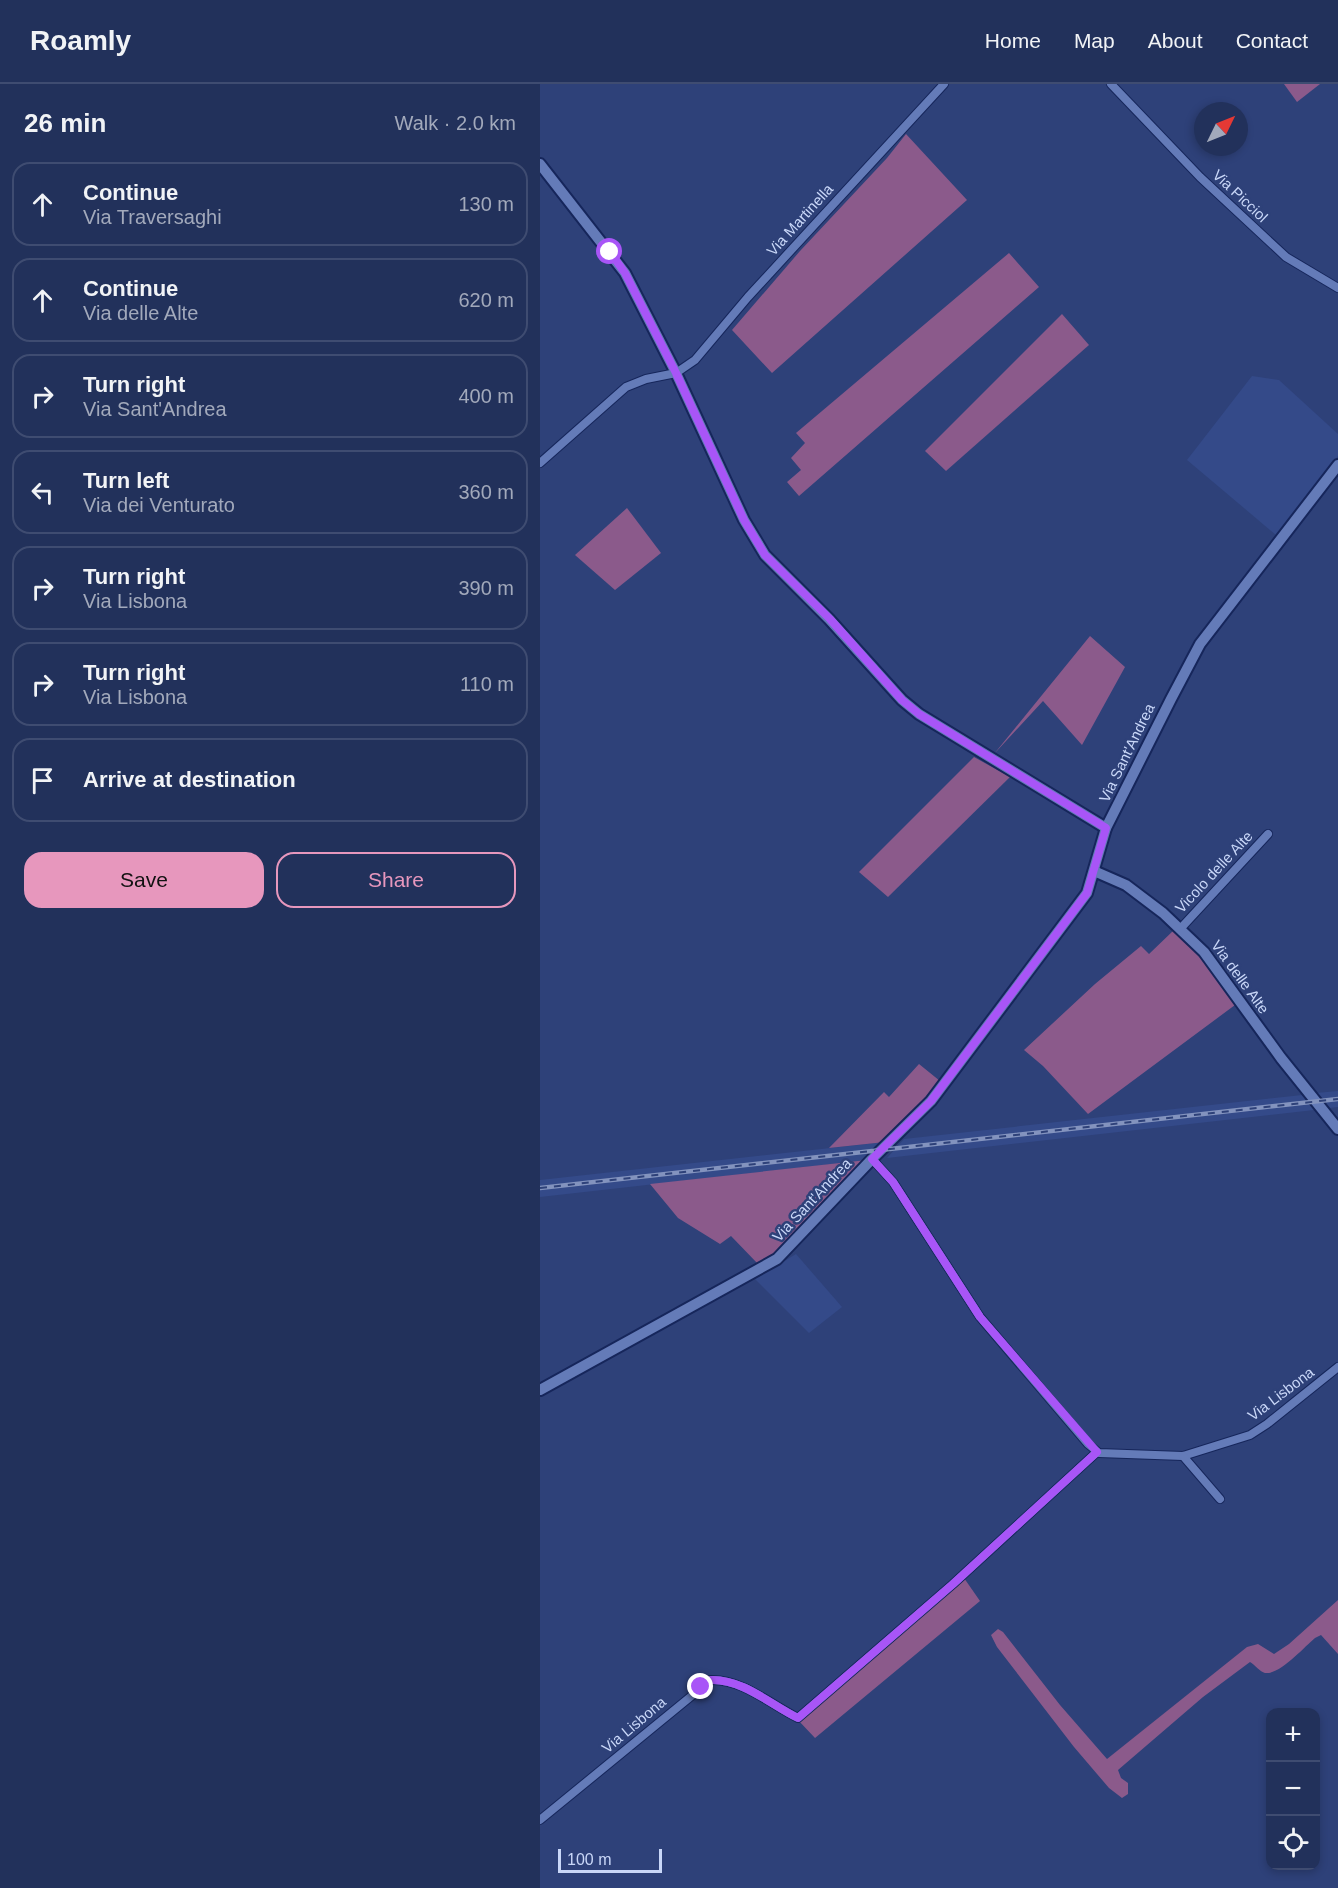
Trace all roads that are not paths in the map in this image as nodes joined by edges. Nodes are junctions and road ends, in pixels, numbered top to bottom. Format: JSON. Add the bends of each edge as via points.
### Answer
{"nodes":[{"id":1,"x":944,"y":84,"type":"edge"},
{"id":2,"x":1111,"y":84,"type":"edge"},
{"id":3,"x":540,"y":164,"type":"edge"},
{"id":4,"x":1338,"y":288,"type":"edge"},
{"id":5,"x":676,"y":373,"type":"junction"},
{"id":6,"x":540,"y":463,"type":"edge"},
{"id":7,"x":1338,"y":465,"type":"edge"},
{"id":8,"x":1106,"y":828,"type":"junction"},
{"id":9,"x":1268,"y":834,"type":"dead end"},
{"id":10,"x":1094,"y":871,"type":"junction"},
{"id":11,"x":1181,"y":928,"type":"junction"},
{"id":12,"x":1338,"y":1129,"type":"edge"},
{"id":13,"x":872,"y":1159,"type":"junction"},
{"id":14,"x":1338,"y":1367,"type":"edge"},
{"id":15,"x":540,"y":1390,"type":"edge"},
{"id":16,"x":1097,"y":1452,"type":"junction"},
{"id":17,"x":1183,"y":1456,"type":"junction"},
{"id":18,"x":1220,"y":1499,"type":"dead end"},
{"id":19,"x":540,"y":1820,"type":"edge"}],
"edges":[{"from":1,"to":5,"type":"street","name":"Via Martinella","via":[[695,360]]},
{"from":2,"to":4,"type":"street","name":"Via Picciol","via":[[1200,177],[1286,257]]},
{"from":3,"to":5,"type":"street","via":[[625,273]]},
{"from":5,"to":6,"type":"street","via":[[626,387]]},
{"from":5,"to":8,"type":"street","via":[[744,520],[765,555],[830,619],[902,700]]},
{"from":7,"to":8,"type":"street","name":"Via Sant'Andrea","via":[[1200,644]]},
{"from":8,"to":10,"type":"street","name":"Via Sant'Andrea"},
{"from":9,"to":11,"type":"street","name":"Vicolo delle Alte"},
{"from":10,"to":11,"type":"street","name":"Via delle Alte","via":[[1126,885]]},
{"from":10,"to":13,"type":"street","name":"Via Sant'Andrea","via":[[1087,893],[931,1101]]},
{"from":11,"to":12,"type":"street","name":"Via delle Alte","via":[[1204,952]]},
{"from":13,"to":15,"type":"street","name":"Via Sant'Andrea","via":[[777,1259]]},
{"from":13,"to":16,"type":"street","via":[[893,1182],[980,1317]]},
{"from":14,"to":17,"type":"street","name":"Via Lisbona","via":[[1250,1435]]},
{"from":16,"to":17,"type":"street","name":"Via Lisbona"},
{"from":16,"to":19,"type":"street","name":"Via Lisbona","via":[[798,1718],[756,1694],[711,1680]]},
{"from":17,"to":18,"type":"street"}]}
